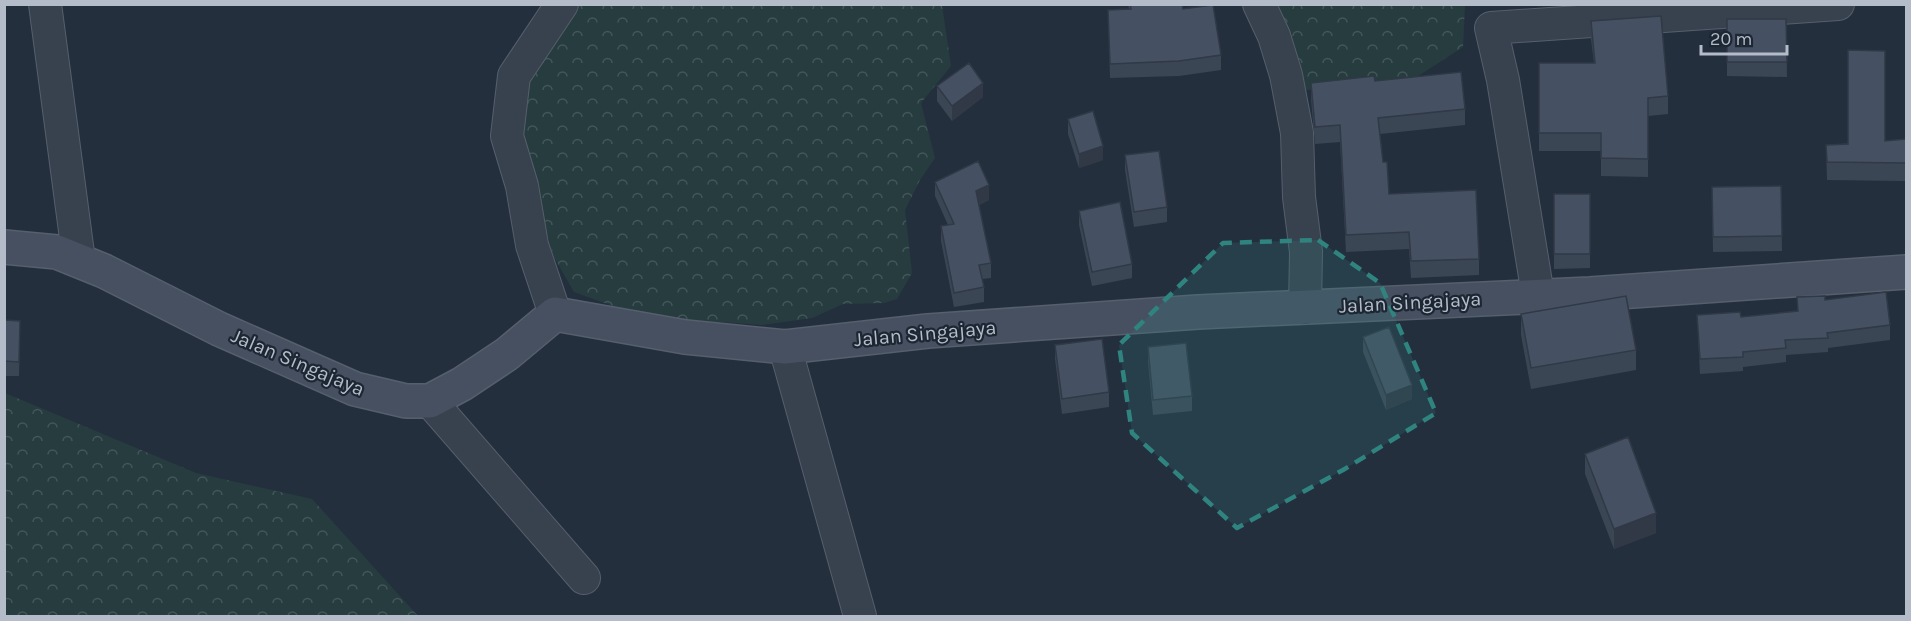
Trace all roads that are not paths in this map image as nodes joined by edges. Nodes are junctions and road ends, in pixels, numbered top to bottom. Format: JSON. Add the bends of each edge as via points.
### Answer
{"nodes":[{"id":1,"x":45,"y":4,"type":"edge"},
{"id":2,"x":562,"y":4,"type":"edge"},
{"id":3,"x":1259,"y":4,"type":"edge"},
{"id":4,"x":1838,"y":4,"type":"edge"},
{"id":5,"x":4,"y":247,"type":"edge"},
{"id":6,"x":79,"y":261,"type":"junction"},
{"id":7,"x":1906,"y":272,"type":"edge"},
{"id":8,"x":1538,"y":295,"type":"junction"},
{"id":9,"x":1305,"y":308,"type":"junction"},
{"id":10,"x":555,"y":314,"type":"junction"},
{"id":11,"x":785,"y":347,"type":"junction"},
{"id":12,"x":430,"y":401,"type":"junction"},
{"id":13,"x":584,"y":578,"type":"dead end"},
{"id":14,"x":860,"y":616,"type":"edge"}],
"edges":[{"from":1,"to":6,"type":"street"},
{"from":2,"to":10,"type":"street","via":[[514,76],[507,136],[522,186],[532,245]]},
{"from":3,"to":9,"type":"street","via":[[1283,65],[1297,133],[1306,252]]},
{"from":4,"to":8,"type":"street","via":[[1491,28]]},
{"from":5,"to":6,"type":"street","name":"Jalan Singajaya","via":[[57,252]]},
{"from":6,"to":12,"type":"street","name":"Jalan Singajaya","via":[[355,389],[406,401]]},
{"from":7,"to":8,"type":"street","name":"Jalan Singajaya"},
{"from":8,"to":9,"type":"street","name":"Jalan Singajaya"},
{"from":9,"to":11,"type":"street","name":"Jalan Singajaya","via":[[939,330]]},
{"from":10,"to":11,"type":"street","name":"Jalan Singajaya","via":[[685,337]]},
{"from":10,"to":12,"type":"street","via":[[507,354]]},
{"from":11,"to":14,"type":"street"},
{"from":12,"to":13,"type":"street"}]}
